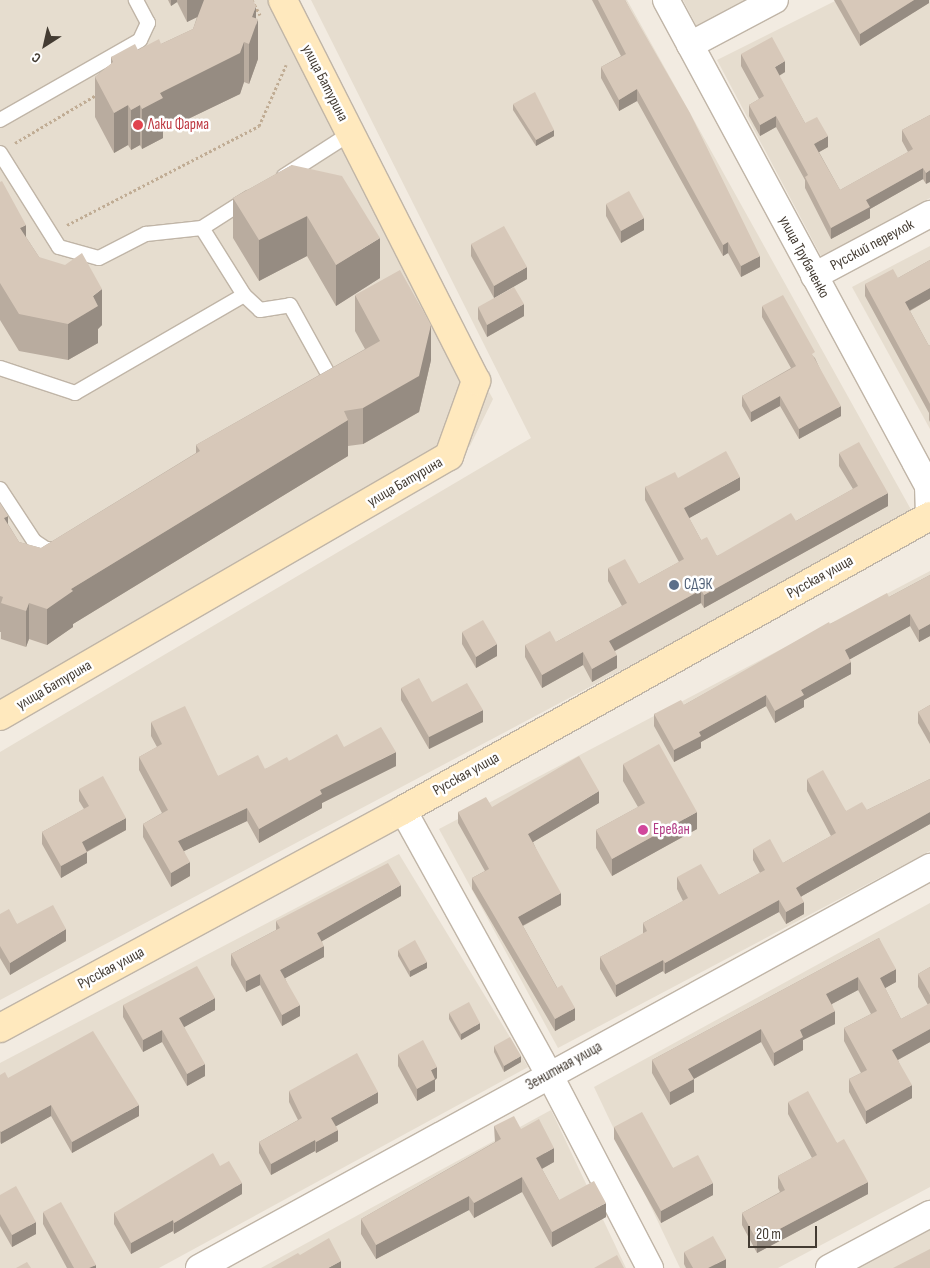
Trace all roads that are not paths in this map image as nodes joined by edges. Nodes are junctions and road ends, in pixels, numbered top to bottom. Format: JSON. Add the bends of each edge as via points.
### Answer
{"nodes":[{"id":1,"x":283,"y":0,"type":"edge"},
{"id":2,"x":666,"y":0,"type":"edge"},
{"id":3,"x":775,"y":0,"type":"edge"},
{"id":4,"x":134,"y":2,"type":"edge"},
{"id":5,"x":690,"y":45,"type":"junction"},
{"id":6,"x":0,"y":120,"type":"edge"},
{"id":7,"x":351,"y":134,"type":"junction"},
{"id":8,"x":0,"y":153,"type":"edge"},
{"id":9,"x":930,"y":214,"type":"edge"},
{"id":10,"x":202,"y":228,"type":"junction"},
{"id":11,"x":814,"y":276,"type":"junction"},
{"id":12,"x":244,"y":295,"type":"junction"},
{"id":13,"x":0,"y":368,"type":"edge"},
{"id":14,"x":315,"y":392,"type":"edge"},
{"id":15,"x":0,"y":489,"type":"edge"},
{"id":16,"x":930,"y":516,"type":"edge"},
{"id":17,"x":70,"y":543,"type":"edge"},
{"id":18,"x":0,"y":716,"type":"edge"},
{"id":19,"x":402,"y":810,"type":"junction"},
{"id":20,"x":930,"y":867,"type":"edge"},
{"id":21,"x":0,"y":1028,"type":"edge"},
{"id":22,"x":549,"y":1074,"type":"junction"},
{"id":23,"x":930,"y":1214,"type":"edge"},
{"id":24,"x":199,"y":1268,"type":"edge"},
{"id":25,"x":650,"y":1268,"type":"edge"},
{"id":26,"x":830,"y":1268,"type":"edge"}],
"edges":[{"from":1,"to":7,"type":"main road","name":"улица Батурина"},
{"from":2,"to":5,"type":"street","name":"улица Трубаченко"},
{"from":3,"to":5,"type":"street"},
{"from":4,"to":6,"type":"lane","via":[[148,23],[140,40]]},
{"from":5,"to":11,"type":"street","name":"улица Трубаченко"},
{"from":7,"to":10,"type":"lane"},
{"from":7,"to":18,"type":"main road","name":"улица Батурина","via":[[476,381],[448,456]]},
{"from":8,"to":10,"type":"lane","via":[[59,247],[99,258],[146,234]]},
{"from":9,"to":11,"type":"street","name":"Русский переулок"},
{"from":10,"to":12,"type":"lane"},
{"from":11,"to":16,"type":"street","name":"улица Трубаченко","via":[[928,486]]},
{"from":12,"to":13,"type":"lane","via":[[74,393]]},
{"from":12,"to":14,"type":"lane","via":[[260,310],[290,304],[332,381]]},
{"from":15,"to":17,"type":"lane","via":[[34,540],[46,549],[61,549]]},
{"from":16,"to":19,"type":"main road","name":"Русская улица"},
{"from":19,"to":21,"type":"main road","name":"Русская улица"},
{"from":19,"to":22,"type":"street"},
{"from":20,"to":22,"type":"street","name":"Зенитная улица"},
{"from":22,"to":24,"type":"street","name":"Зенитная улица"},
{"from":22,"to":25,"type":"street"},
{"from":23,"to":26,"type":"street"}]}
